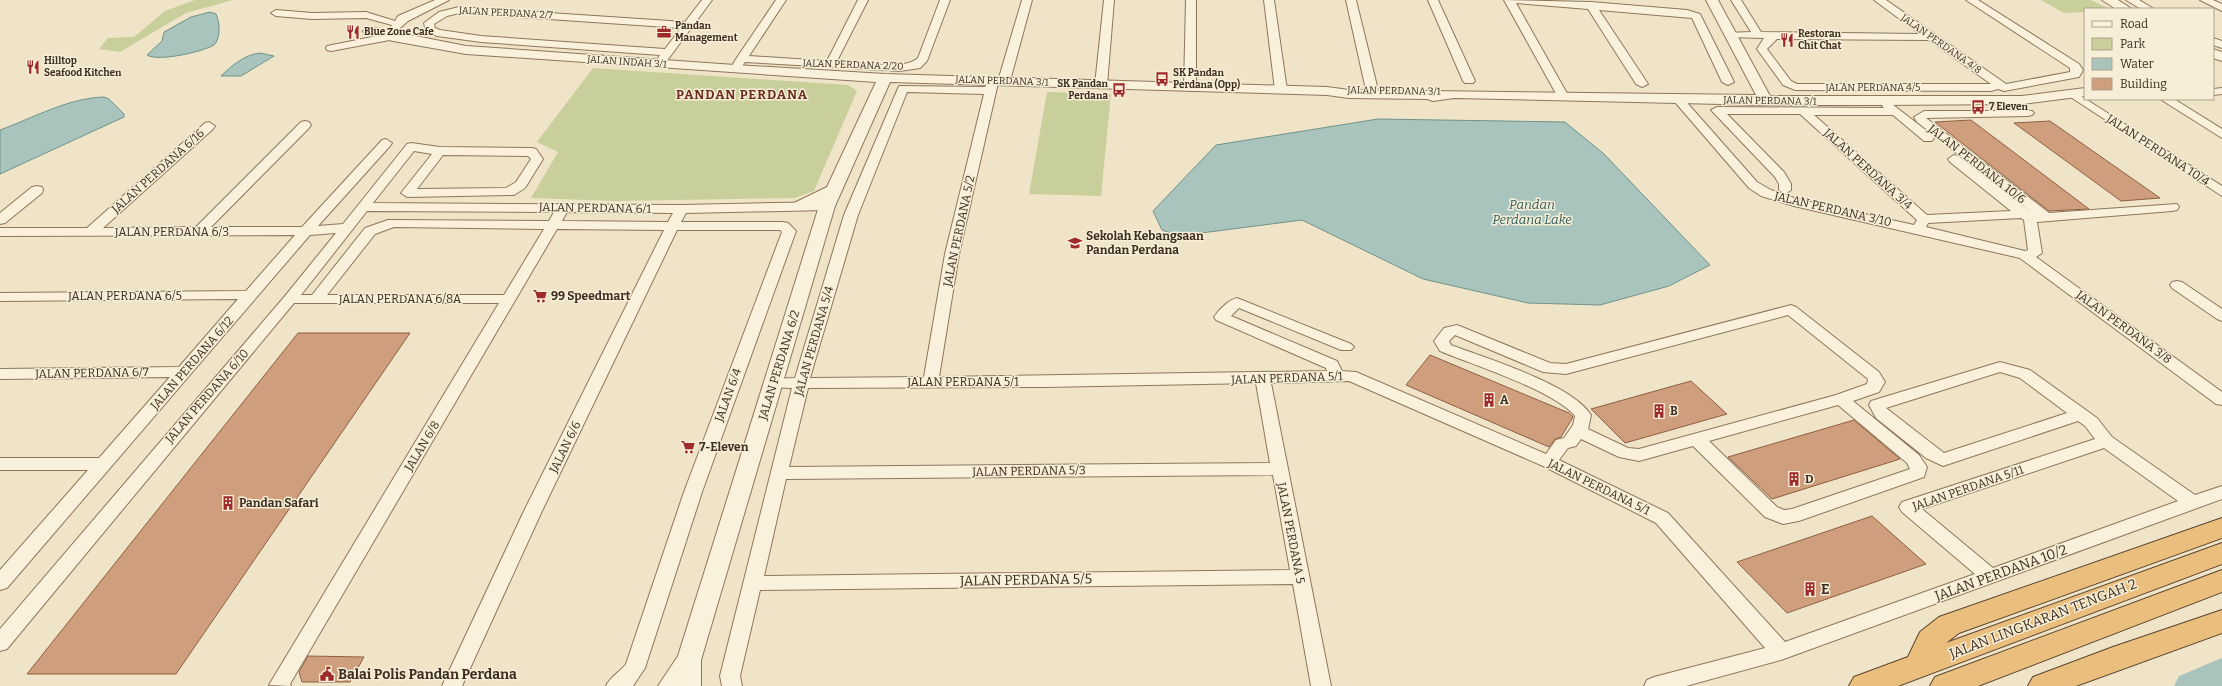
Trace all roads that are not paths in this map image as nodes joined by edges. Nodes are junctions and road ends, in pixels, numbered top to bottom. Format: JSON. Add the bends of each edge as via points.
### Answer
{"nodes":[{"id":1,"x":444,"y":0,"type":"edge"},
{"id":2,"x":707,"y":0,"type":"edge"},
{"id":3,"x":781,"y":0,"type":"edge"},
{"id":4,"x":863,"y":0,"type":"edge"},
{"id":5,"x":945,"y":0,"type":"edge"},
{"id":6,"x":1027,"y":0,"type":"edge"},
{"id":7,"x":1110,"y":0,"type":"edge"},
{"id":8,"x":1192,"y":0,"type":"edge"},
{"id":9,"x":1269,"y":0,"type":"edge"},
{"id":10,"x":1351,"y":0,"type":"edge"},
{"id":11,"x":1433,"y":0,"type":"edge"},
{"id":12,"x":1509,"y":0,"type":"edge"},
{"id":13,"x":1712,"y":0,"type":"edge"},
{"id":14,"x":1736,"y":0,"type":"edge"},
{"id":15,"x":1878,"y":0,"type":"edge"},
{"id":16,"x":1971,"y":0,"type":"edge"},
{"id":17,"x":2108,"y":0,"type":"edge"},
{"id":18,"x":2131,"y":0,"type":"edge"},
{"id":19,"x":2205,"y":0,"type":"edge"},
{"id":20,"x":1591,"y":5,"type":"junction"},
{"id":21,"x":2124,"y":8,"type":"edge"},
{"id":22,"x":2147,"y":8,"type":"edge"},
{"id":23,"x":2222,"y":8,"type":"edge"},
{"id":24,"x":276,"y":13,"type":"dead end"},
{"id":25,"x":411,"y":14,"type":"junction"},
{"id":26,"x":390,"y":22,"type":"junction"},
{"id":27,"x":687,"y":25,"type":"junction"},
{"id":28,"x":370,"y":31,"type":"joint"},
{"id":29,"x":1730,"y":35,"type":"junction"},
{"id":30,"x":1758,"y":35,"type":"junction"},
{"id":31,"x":1776,"y":36,"type":"junction"},
{"id":32,"x":391,"y":37,"type":"junction"},
{"id":33,"x":1932,"y":37,"type":"junction"},
{"id":34,"x":331,"y":48,"type":"dead end"},
{"id":35,"x":1762,"y":49,"type":"junction"},
{"id":36,"x":667,"y":52,"type":"junction"},
{"id":37,"x":2214,"y":55,"type":"edge"},
{"id":38,"x":659,"y":64,"type":"junction"},
{"id":39,"x":738,"y":64,"type":"junction"},
{"id":40,"x":830,"y":64,"type":"junction"},
{"id":41,"x":2220,"y":65,"type":"edge"},
{"id":42,"x":885,"y":78,"type":"junction"},
{"id":43,"x":1469,"y":80,"type":"dead end"},
{"id":44,"x":1728,"y":82,"type":"dead end"},
{"id":45,"x":996,"y":84,"type":"junction"},
{"id":46,"x":1642,"y":84,"type":"dead end"},
{"id":47,"x":1101,"y":85,"type":"junction"},
{"id":48,"x":1190,"y":88,"type":"junction"},
{"id":49,"x":1281,"y":90,"type":"junction"},
{"id":50,"x":1372,"y":90,"type":"junction"},
{"id":51,"x":1334,"y":92,"type":"junction"},
{"id":52,"x":2004,"y":92,"type":"junction"},
{"id":53,"x":2079,"y":93,"type":"edge"},
{"id":54,"x":1449,"y":94,"type":"junction"},
{"id":55,"x":1563,"y":97,"type":"junction"},
{"id":56,"x":1678,"y":100,"type":"junction"},
{"id":57,"x":2089,"y":100,"type":"edge"},
{"id":58,"x":2171,"y":100,"type":"edge"},
{"id":59,"x":1766,"y":101,"type":"junction"},
{"id":60,"x":1882,"y":101,"type":"junction"},
{"id":61,"x":1804,"y":112,"type":"junction"},
{"id":62,"x":1896,"y":112,"type":"junction"},
{"id":63,"x":2028,"y":113,"type":"dead end"},
{"id":64,"x":305,"y":125,"type":"dead end"},
{"id":65,"x":209,"y":126,"type":"dead end"},
{"id":66,"x":2222,"y":134,"type":"edge"},
{"id":67,"x":386,"y":144,"type":"dead end"},
{"id":68,"x":440,"y":151,"type":"junction"},
{"id":69,"x":37,"y":190,"type":"dead end"},
{"id":70,"x":835,"y":190,"type":"junction"},
{"id":71,"x":1785,"y":190,"type":"dead end"},
{"id":72,"x":2222,"y":192,"type":"edge"},
{"id":73,"x":800,"y":206,"type":"junction"},
{"id":74,"x":362,"y":207,"type":"junction"},
{"id":75,"x":2172,"y":207,"type":"dead end"},
{"id":76,"x":563,"y":208,"type":"junction"},
{"id":77,"x":681,"y":209,"type":"junction"},
{"id":78,"x":825,"y":213,"type":"junction"},
{"id":79,"x":2026,"y":216,"type":"junction"},
{"id":80,"x":2046,"y":217,"type":"junction"},
{"id":81,"x":0,"y":220,"type":"edge"},
{"id":82,"x":675,"y":224,"type":"junction"},
{"id":83,"x":1921,"y":224,"type":"junction"},
{"id":84,"x":552,"y":225,"type":"junction"},
{"id":85,"x":345,"y":228,"type":"junction"},
{"id":86,"x":200,"y":231,"type":"junction"},
{"id":87,"x":306,"y":231,"type":"junction"},
{"id":88,"x":0,"y":232,"type":"edge"},
{"id":89,"x":90,"y":232,"type":"junction"},
{"id":90,"x":2026,"y":255,"type":"junction"},
{"id":91,"x":2178,"y":285,"type":"dead end"},
{"id":92,"x":251,"y":295,"type":"junction"},
{"id":93,"x":0,"y":297,"type":"edge"},
{"id":94,"x":290,"y":299,"type":"junction"},
{"id":95,"x":316,"y":299,"type":"junction"},
{"id":96,"x":509,"y":299,"type":"junction"},
{"id":97,"x":2222,"y":316,"type":"edge"},
{"id":98,"x":1346,"y":347,"type":"dead end"},
{"id":99,"x":1321,"y":360,"type":"junction"},
{"id":100,"x":185,"y":372,"type":"junction"},
{"id":101,"x":0,"y":374,"type":"edge"},
{"id":102,"x":1337,"y":376,"type":"junction"},
{"id":103,"x":1318,"y":377,"type":"junction"},
{"id":104,"x":1263,"y":379,"type":"junction"},
{"id":105,"x":931,"y":381,"type":"junction"},
{"id":106,"x":773,"y":383,"type":"junction"},
{"id":107,"x":801,"y":383,"type":"junction"},
{"id":108,"x":1841,"y":399,"type":"junction"},
{"id":109,"x":2222,"y":400,"type":"edge"},
{"id":110,"x":2080,"y":414,"type":"junction"},
{"id":111,"x":1574,"y":437,"type":"junction"},
{"id":112,"x":1697,"y":440,"type":"junction"},
{"id":113,"x":2106,"y":440,"type":"junction"},
{"id":114,"x":0,"y":464,"type":"edge"},
{"id":115,"x":103,"y":464,"type":"junction"},
{"id":116,"x":1554,"y":464,"type":"junction"},
{"id":117,"x":1279,"y":469,"type":"junction"},
{"id":118,"x":780,"y":473,"type":"junction"},
{"id":119,"x":2222,"y":492,"type":"edge"},
{"id":120,"x":2192,"y":502,"type":"junction"},
{"id":121,"x":2222,"y":528,"type":"edge"},
{"id":122,"x":2222,"y":553,"type":"edge"},
{"id":123,"x":4,"y":574,"type":"edge"},
{"id":124,"x":1299,"y":577,"type":"junction"},
{"id":125,"x":1990,"y":577,"type":"junction"},
{"id":126,"x":2222,"y":581,"type":"edge"},
{"id":127,"x":752,"y":583,"type":"junction"},
{"id":128,"x":2222,"y":621,"type":"edge"},
{"id":129,"x":0,"y":643,"type":"edge"},
{"id":130,"x":1781,"y":652,"type":"junction"},
{"id":131,"x":689,"y":660,"type":"junction"},
{"id":132,"x":1919,"y":665,"type":"junction"},
{"id":133,"x":280,"y":685,"type":"edge"},
{"id":134,"x":452,"y":686,"type":"edge"},
{"id":135,"x":616,"y":686,"type":"edge"},
{"id":136,"x":671,"y":686,"type":"edge"},
{"id":137,"x":688,"y":686,"type":"edge"},
{"id":138,"x":732,"y":686,"type":"edge"},
{"id":139,"x":1321,"y":686,"type":"edge"},
{"id":140,"x":1654,"y":686,"type":"edge"},
{"id":141,"x":1864,"y":686,"type":"edge"},
{"id":142,"x":1945,"y":686,"type":"edge"},
{"id":143,"x":2043,"y":686,"type":"edge"}],
"edges":[{"from":1,"to":25,"type":"street"},
{"from":2,"to":27,"type":"street"},
{"from":3,"to":39,"type":"street"},
{"from":4,"to":40,"type":"street"},
{"from":5,"to":40,"type":"street","name":"JALAN PERDANA 2/20","via":[[923,59],[916,66],[900,68]]},
{"from":6,"to":45,"type":"street","name":"JALAN PERDANA 5/2"},
{"from":7,"to":47,"type":"street"},
{"from":8,"to":48,"type":"street"},
{"from":9,"to":49,"type":"street"},
{"from":10,"to":50,"type":"street"},
{"from":11,"to":43,"type":"street"},
{"from":12,"to":20,"type":"street"},
{"from":12,"to":55,"type":"street"},
{"from":13,"to":29,"type":"street"},
{"from":14,"to":30,"type":"street"},
{"from":15,"to":33,"type":"street","name":"JALAN PERDANA 4/8"},
{"from":16,"to":52,"type":"street","name":"JALAN PERDANA 4/5","via":[[2075,66],[2077,70],[2075,75]]},
{"from":17,"to":21,"type":"street"},
{"from":18,"to":22,"type":"street"},
{"from":19,"to":23,"type":"street"},
{"from":20,"to":44,"type":"street","via":[[1687,12],[1696,16]]},
{"from":20,"to":46,"type":"street"},
{"from":24,"to":26,"type":"street","via":[[312,16],[366,15]]},
{"from":25,"to":26,"type":"street"},
{"from":25,"to":32,"type":"street","via":[[399,22]]},
{"from":26,"to":28,"type":"street"},
{"from":27,"to":36,"type":"street"},
{"from":27,"to":36,"type":"street","name":"JALAN PERDANA 2/7","via":[[459,10],[443,14],[429,23],[430,29],[437,33],[481,39]]},
{"from":28,"to":32,"type":"street","name":"JALAN INDAH 3/1"},
{"from":29,"to":30,"type":"street"},
{"from":29,"to":35,"type":"street"},
{"from":29,"to":59,"type":"street"},
{"from":30,"to":31,"type":"street"},
{"from":31,"to":33,"type":"street"},
{"from":31,"to":35,"type":"street","via":[[1768,40]]},
{"from":32,"to":34,"type":"street"},
{"from":32,"to":38,"type":"street","name":"JALAN INDAH 3/1","via":[[466,50]]},
{"from":33,"to":52,"type":"street","name":"JALAN PERDANA 4/8"},
{"from":35,"to":52,"type":"street","name":"JALAN PERDANA 4/5","via":[[1787,83],[1795,87]]},
{"from":36,"to":38,"type":"street"},
{"from":37,"to":41,"type":"street"},
{"from":38,"to":39,"type":"street","name":"JALAN INDAH 3/1"},
{"from":39,"to":40,"type":"street","name":"JALAN PERDANA 2/20"},
{"from":39,"to":42,"type":"street","name":"JALAN INDAH 3/1"},
{"from":42,"to":45,"type":"street","name":"JALAN PERDANA 3/1"},
{"from":42,"to":70,"type":"street","name":"JALAN PERDANA 6/2"},
{"from":45,"to":47,"type":"street","name":"JALAN PERDANA 3/1"},
{"from":45,"to":105,"type":"street","name":"JALAN PERDANA 5/2","via":[[952,254]]},
{"from":45,"to":107,"type":"street","name":"JALAN PERDANA 5/4","via":[[903,88],[851,215]]},
{"from":47,"to":48,"type":"street","name":"JALAN PERDANA 3/1"},
{"from":48,"to":49,"type":"street","name":"JALAN PERDANA 3/1"},
{"from":49,"to":51,"type":"street","name":"JALAN PERDANA 3/1"},
{"from":50,"to":51,"type":"street","name":"JALAN PERDANA 3/1"},
{"from":50,"to":54,"type":"street","name":"JALAN PERDANA 3/1"},
{"from":51,"to":54,"type":"street","name":"JALAN PERDANA 3/1","via":[[1360,97],[1429,97]]},
{"from":52,"to":53,"type":"street","name":"JALAN PERDANA 3/1"},
{"from":52,"to":60,"type":"street","name":"JALAN PERDANA 3/1"},
{"from":54,"to":55,"type":"street","name":"JALAN PERDANA 3/1"},
{"from":55,"to":56,"type":"street","name":"JALAN PERDANA 3/1"},
{"from":56,"to":59,"type":"street","name":"JALAN PERDANA 3/1"},
{"from":56,"to":83,"type":"street","name":"JALAN PERDANA 3/10","via":[[1752,185],[1766,193],[1794,207]]},
{"from":57,"to":72,"type":"street","name":"JALAN PERDANA 10/4"},
{"from":58,"to":66,"type":"street"},
{"from":59,"to":60,"type":"street","name":"JALAN PERDANA 3/1"},
{"from":60,"to":62,"type":"street"},
{"from":61,"to":62,"type":"street"},
{"from":61,"to":71,"type":"street","via":[[1717,110],[1780,175]]},
{"from":61,"to":83,"type":"street","name":"JALAN PERDANA 3/4"},
{"from":62,"to":79,"type":"street"},
{"from":63,"to":80,"type":"street","name":"JALAN PERDANA 10/6","via":[[1920,117]]},
{"from":64,"to":86,"type":"street"},
{"from":65,"to":89,"type":"street","name":"JALAN PERDANA 6/16"},
{"from":67,"to":87,"type":"street","name":"JALAN PERDANA 6/12"},
{"from":68,"to":68,"type":"street","via":[[532,152],[537,158],[521,185],[509,192],[406,193]]},
{"from":68,"to":74,"type":"street","name":"JALAN PERDANA 6/10","via":[[411,147]]},
{"from":69,"to":81,"type":"street"},
{"from":70,"to":73,"type":"street"},
{"from":70,"to":78,"type":"street","name":"JALAN PERDANA 6/2"},
{"from":73,"to":77,"type":"street","name":"JALAN PERDANA 6/1"},
{"from":73,"to":78,"type":"street"},
{"from":74,"to":76,"type":"street","name":"JALAN PERDANA 6/1"},
{"from":74,"to":85,"type":"street","name":"JALAN PERDANA 6/10"},
{"from":75,"to":80,"type":"street","name":"JALAN PERDANA 10/6"},
{"from":76,"to":77,"type":"street","name":"JALAN PERDANA 6/1"},
{"from":76,"to":84,"type":"street","name":"JALAN 6/8"},
{"from":77,"to":82,"type":"street","name":"JALAN 6/6"},
{"from":78,"to":106,"type":"street","name":"JALAN PERDANA 6/2"},
{"from":79,"to":80,"type":"street","name":"JALAN PERDANA 10/6"},
{"from":79,"to":83,"type":"street","name":"JALAN PERDANA 10/6"},
{"from":79,"to":90,"type":"street","via":[[2035,253]]},
{"from":82,"to":84,"type":"street"},
{"from":82,"to":134,"type":"street","name":"JALAN 6/6","via":[[533,511]]},
{"from":82,"to":135,"type":"street","name":"JALAN 6/4","via":[[783,226],[789,231],[693,492],[635,668],[626,680]]},
{"from":83,"to":90,"type":"street","name":"JALAN PERDANA 3/10"},
{"from":84,"to":95,"type":"street","via":[[381,225],[370,230]]},
{"from":84,"to":96,"type":"street","name":"JALAN 6/8"},
{"from":85,"to":87,"type":"street","name":"JALAN PERDANA 6/3"},
{"from":85,"to":94,"type":"street","name":"JALAN PERDANA 6/10"},
{"from":86,"to":87,"type":"street","name":"JALAN PERDANA 6/3"},
{"from":86,"to":89,"type":"street","name":"JALAN PERDANA 6/3"},
{"from":87,"to":92,"type":"street","name":"JALAN PERDANA 6/12"},
{"from":88,"to":89,"type":"street","name":"JALAN PERDANA 6/3"},
{"from":90,"to":109,"type":"street","name":"JALAN PERDANA 3/8"},
{"from":91,"to":97,"type":"street"},
{"from":92,"to":93,"type":"street","name":"JALAN PERDANA 6/5"},
{"from":92,"to":100,"type":"street","name":"JALAN PERDANA 6/12"},
{"from":94,"to":95,"type":"street","name":"JALAN PERDANA 6/8A"},
{"from":94,"to":129,"type":"street","name":"JALAN PERDANA 6/10"},
{"from":95,"to":96,"type":"street","name":"JALAN PERDANA 6/8A"},
{"from":96,"to":133,"type":"street","name":"JALAN 6/8"},
{"from":98,"to":99,"type":"street","via":[[1238,302],[1221,317]]},
{"from":99,"to":102,"type":"street","via":[[1332,365]]},
{"from":99,"to":103,"type":"street","via":[[1316,367]]},
{"from":100,"to":101,"type":"street","name":"JALAN PERDANA 6/7"},
{"from":100,"to":115,"type":"street","name":"JALAN PERDANA 6/12"},
{"from":102,"to":103,"type":"street","name":"JALAN PERDANA 5/1"},
{"from":102,"to":116,"type":"street","name":"JALAN PERDANA 5/1","via":[[1351,376]]},
{"from":103,"to":104,"type":"street","name":"JALAN PERDANA 5/1"},
{"from":104,"to":105,"type":"street","name":"JALAN PERDANA 5/1"},
{"from":104,"to":117,"type":"street","name":"JALAN PERDANA 5"},
{"from":105,"to":107,"type":"street","name":"JALAN PERDANA 5/1"},
{"from":106,"to":107,"type":"street","name":"JALAN PERDANA 5/1"},
{"from":106,"to":131,"type":"street","name":"JALAN PERDANA 6/2"},
{"from":107,"to":118,"type":"street","name":"JALAN PERDANA 5/4"},
{"from":108,"to":111,"type":"street","via":[[1873,388],[1877,382],[1874,376],[1791,310],[1566,369],[1548,368],[1457,330],[1449,331],[1441,341],[1445,348],[1565,398],[1583,414],[1584,419]]},
{"from":108,"to":112,"type":"street"},
{"from":108,"to":112,"type":"street","via":[[1913,459],[1919,467],[1918,473],[1793,516],[1783,517],[1771,512]]},
{"from":110,"to":110,"type":"street","via":[[1943,460],[1882,414],[1877,405],[2000,367],[2025,374]]},
{"from":110,"to":113,"type":"street","via":[[2092,422]]},
{"from":111,"to":112,"type":"street","via":[[1639,455]]},
{"from":111,"to":116,"type":"street","via":[[1572,447]]},
{"from":113,"to":120,"type":"street"},
{"from":113,"to":125,"type":"street","name":"JALAN PERDANA 5/11","via":[[1908,507]]},
{"from":114,"to":115,"type":"street"},
{"from":115,"to":123,"type":"street","name":"JALAN PERDANA 6/12"},
{"from":116,"to":130,"type":"street","name":"JALAN PERDANA 5/1","via":[[1662,518]]},
{"from":117,"to":118,"type":"street","name":"JALAN PERDANA 5/3"},
{"from":117,"to":124,"type":"street","name":"JALAN PERDANA 5"},
{"from":118,"to":127,"type":"street","name":"JALAN PERDANA 5/4"},
{"from":119,"to":120,"type":"street","name":"JALAN PERDANA 10/2"},
{"from":120,"to":125,"type":"street","name":"JALAN PERDANA 10/2"},
{"from":121,"to":132,"type":"highway","via":[[1949,625],[1930,640]]},
{"from":122,"to":132,"type":"highway","name":"JALAN LINGKARAN TENGAH 2"},
{"from":124,"to":127,"type":"street","name":"JALAN PERDANA 5/5"},
{"from":124,"to":139,"type":"street","name":"JALAN PERDANA 5"},
{"from":125,"to":130,"type":"street","name":"JALAN PERDANA 10/2"},
{"from":126,"to":142,"type":"highway"},
{"from":127,"to":138,"type":"street","name":"JALAN PERDANA 5/4","via":[[730,676]]},
{"from":128,"to":143,"type":"highway"},
{"from":130,"to":140,"type":"street","name":"JALAN PERDANA 10/2"},
{"from":131,"to":136,"type":"street","name":"JALAN PERDANA 6/2"},
{"from":131,"to":137,"type":"street","name":"JALAN PERDANA 6/2"},
{"from":132,"to":141,"type":"highway","name":"JALAN LINGKARAN TENGAH 2"}]}
